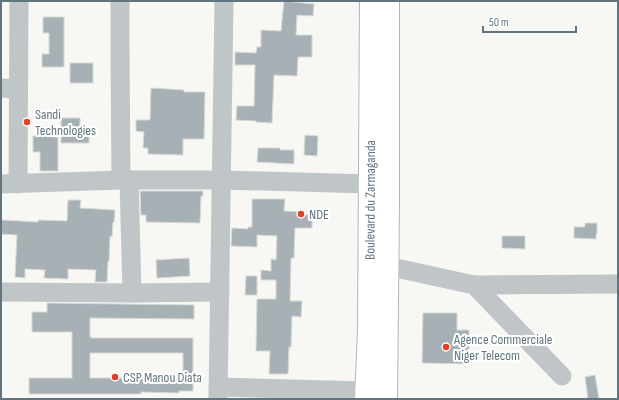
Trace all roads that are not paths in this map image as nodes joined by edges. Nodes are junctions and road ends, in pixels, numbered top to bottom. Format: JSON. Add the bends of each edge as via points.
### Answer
{"nodes":[{"id":1,"x":19,"y":1,"type":"edge"},
{"id":2,"x":120,"y":1,"type":"edge"},
{"id":3,"x":224,"y":1,"type":"edge"},
{"id":4,"x":371,"y":1,"type":"edge"},
{"id":5,"x":388,"y":1,"type":"edge"},
{"id":6,"x":10,"y":88,"type":"edge"},
{"id":7,"x":125,"y":180,"type":"junction"},
{"id":8,"x":222,"y":180,"type":"junction"},
{"id":9,"x":10,"y":184,"type":"edge"},
{"id":10,"x":370,"y":184,"type":"junction"},
{"id":11,"x":378,"y":263,"type":"junction"},
{"id":12,"x":618,"y":284,"type":"edge"},
{"id":13,"x":474,"y":285,"type":"junction"},
{"id":14,"x":1,"y":292,"type":"edge"},
{"id":15,"x":220,"y":292,"type":"junction"},
{"id":16,"x":132,"y":293,"type":"junction"},
{"id":17,"x":562,"y":376,"type":"dead end"},
{"id":18,"x":218,"y":393,"type":"edge"},
{"id":19,"x":366,"y":395,"type":"edge"},
{"id":20,"x":386,"y":399,"type":"edge"}],
"edges":[{"from":1,"to":6,"type":"street"},
{"from":2,"to":7,"type":"street"},
{"from":3,"to":8,"type":"street"},
{"from":4,"to":10,"type":"main road","name":"Boulevard du Zarmaganda"},
{"from":5,"to":11,"type":"main road","name":"Boulevard du Zarmaganda"},
{"from":6,"to":9,"type":"street"},
{"from":7,"to":8,"type":"street"},
{"from":7,"to":9,"type":"street"},
{"from":7,"to":16,"type":"street"},
{"from":8,"to":10,"type":"street"},
{"from":8,"to":15,"type":"street"},
{"from":10,"to":11,"type":"main road","name":"Boulevard du Zarmaganda"},
{"from":11,"to":13,"type":"street"},
{"from":11,"to":19,"type":"main road","name":"Boulevard du Zarmaganda","via":[[369,331]]},
{"from":11,"to":20,"type":"main road","name":"Boulevard du Zarmaganda"},
{"from":12,"to":13,"type":"street"},
{"from":13,"to":17,"type":"street"},
{"from":14,"to":16,"type":"street"},
{"from":15,"to":16,"type":"street"},
{"from":15,"to":18,"type":"street"},
{"from":18,"to":19,"type":"street"}]}
